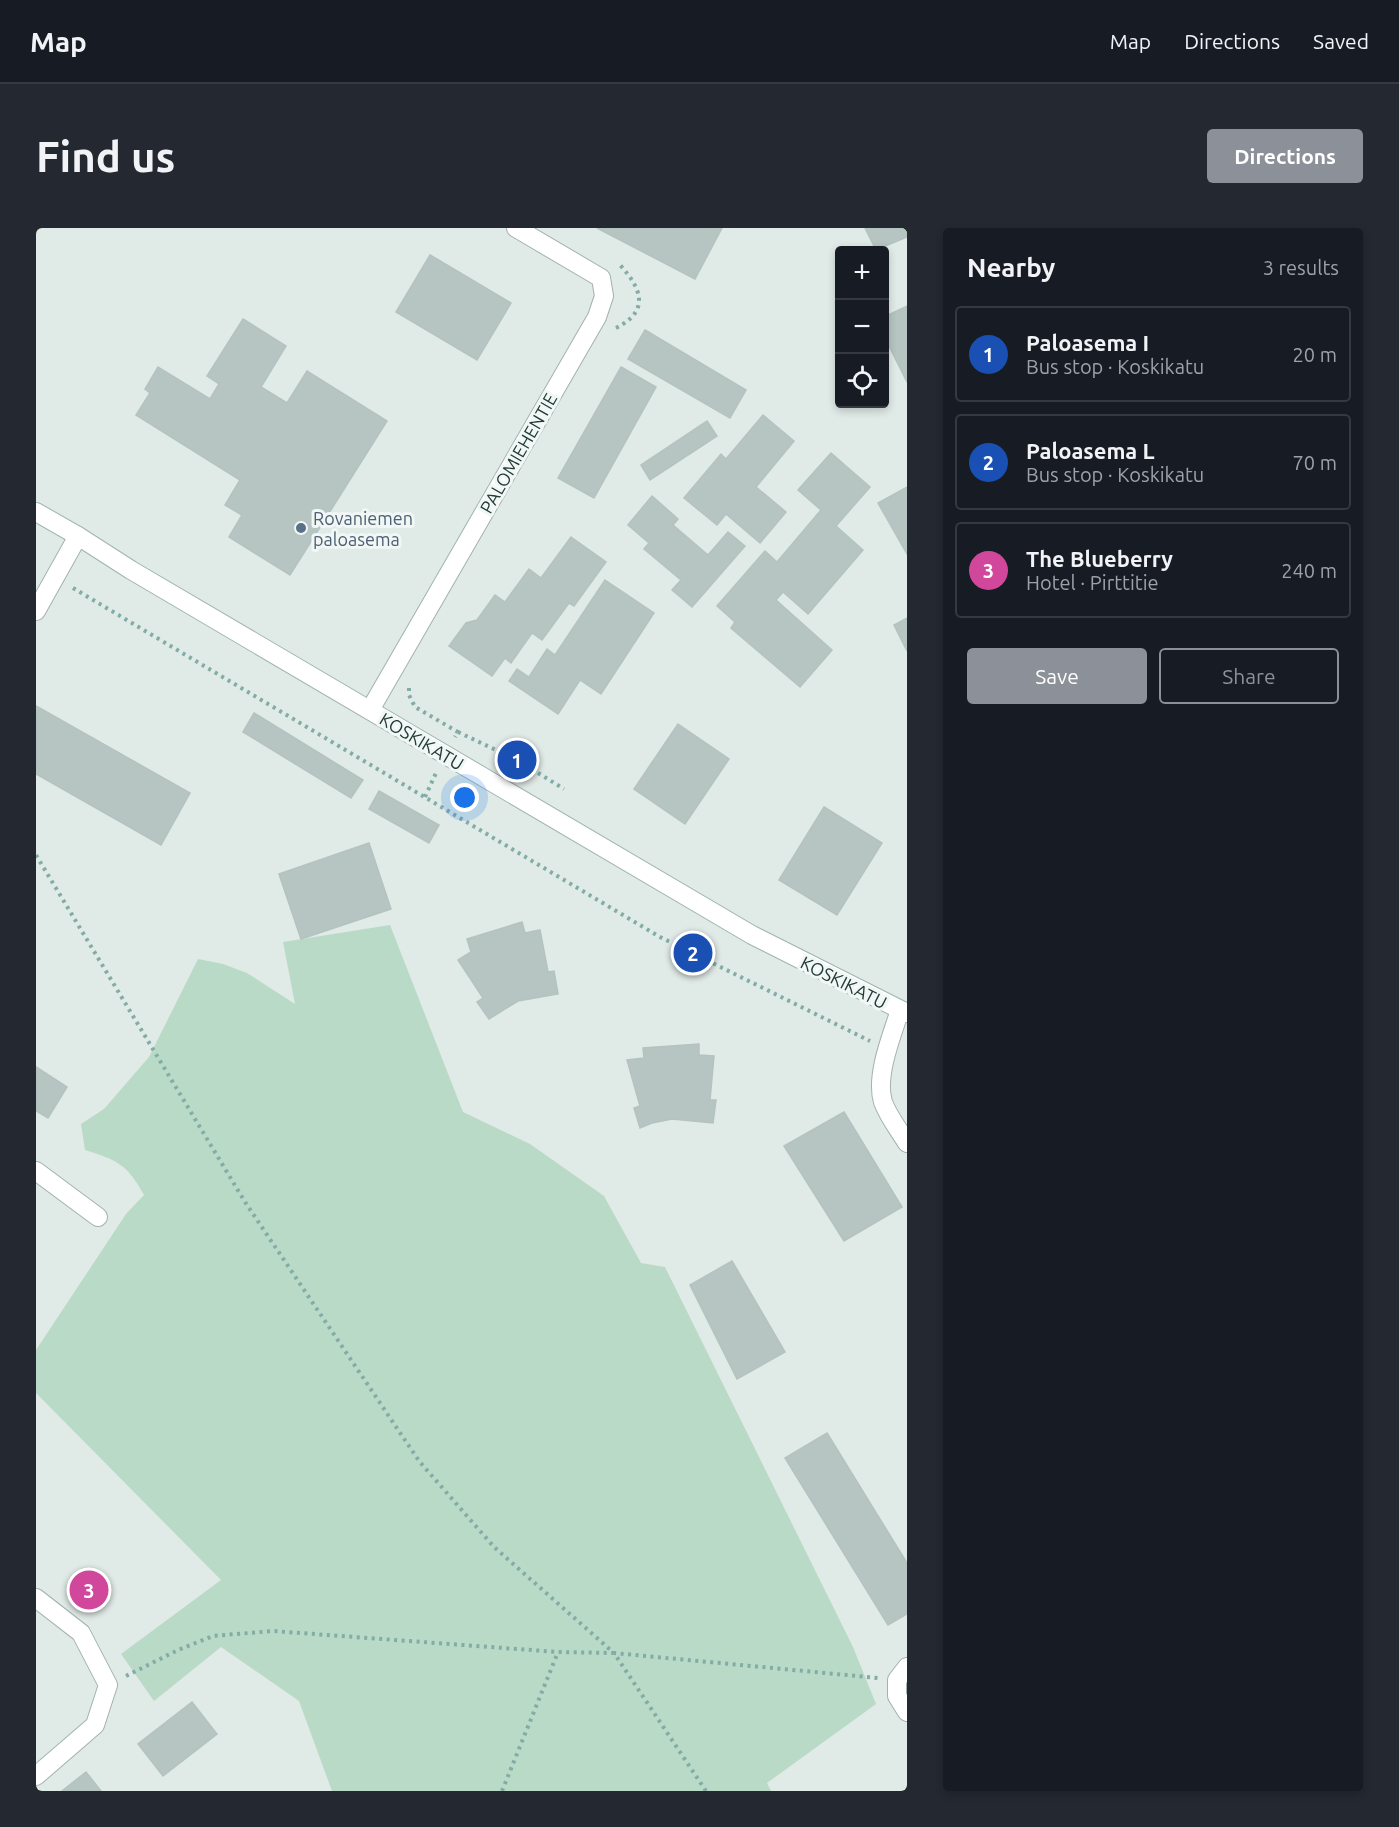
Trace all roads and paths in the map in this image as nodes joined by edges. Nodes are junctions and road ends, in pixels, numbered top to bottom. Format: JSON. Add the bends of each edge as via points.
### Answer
{"nodes":[{"id":1,"x":516,"y":228,"type":"edge"},
{"id":2,"x":36,"y":512,"type":"edge"},
{"id":3,"x":78,"y":536,"type":"junction"},
{"id":4,"x":56,"y":578,"type":"junction"},
{"id":5,"x":36,"y":611,"type":"edge"},
{"id":6,"x":370,"y":710,"type":"junction"},
{"id":7,"x":458,"y":732,"type":"dead end"},
{"id":8,"x":564,"y":789,"type":"dead end"},
{"id":9,"x":36,"y":855,"type":"edge"},
{"id":10,"x":904,"y":1011,"type":"edge"},
{"id":11,"x":888,"y":1049,"type":"junction"},
{"id":12,"x":907,"y":1143,"type":"edge"},
{"id":13,"x":36,"y":1171,"type":"edge"},
{"id":14,"x":98,"y":1217,"type":"dead end"},
{"id":15,"x":36,"y":1598,"type":"edge"},
{"id":16,"x":558,"y":1652,"type":"junction"},
{"id":17,"x":614,"y":1653,"type":"junction"},
{"id":18,"x":900,"y":1681,"type":"edge"},
{"id":19,"x":108,"y":1685,"type":"junction"},
{"id":20,"x":907,"y":1712,"type":"edge"},
{"id":21,"x":36,"y":1776,"type":"edge"},
{"id":22,"x":502,"y":1791,"type":"edge"},
{"id":23,"x":706,"y":1791,"type":"edge"}],
"edges":[{"from":1,"to":6,"type":"street","name":"PALOMIEHENTIE","via":[[601,278],[604,296],[597,317]]},
{"from":2,"to":3,"type":"street","name":"KOSKIKATU"},
{"from":3,"to":4,"type":"street"},
{"from":3,"to":6,"type":"street","name":"KOSKIKATU"},
{"from":4,"to":5,"type":"street"},
{"from":4,"to":11,"type":"path","via":[[660,937]]},
{"from":6,"to":10,"type":"street","name":"KOSKIKATU","via":[[752,934]]},
{"from":7,"to":8,"type":"path","via":[[518,760]]},
{"from":9,"to":17,"type":"path","via":[[244,1202],[419,1461],[494,1547]]},
{"from":10,"to":11,"type":"street"},
{"from":11,"to":12,"type":"street","via":[[882,1078],[883,1103]]},
{"from":13,"to":14,"type":"street"},
{"from":15,"to":19,"type":"street","via":[[81,1633]]},
{"from":16,"to":17,"type":"path"},
{"from":16,"to":19,"type":"path","via":[[273,1631],[213,1636]]},
{"from":16,"to":22,"type":"path"},
{"from":17,"to":18,"type":"path"},
{"from":17,"to":23,"type":"path"},
{"from":18,"to":20,"type":"street"},
{"from":19,"to":21,"type":"street","via":[[95,1725]]}]}
